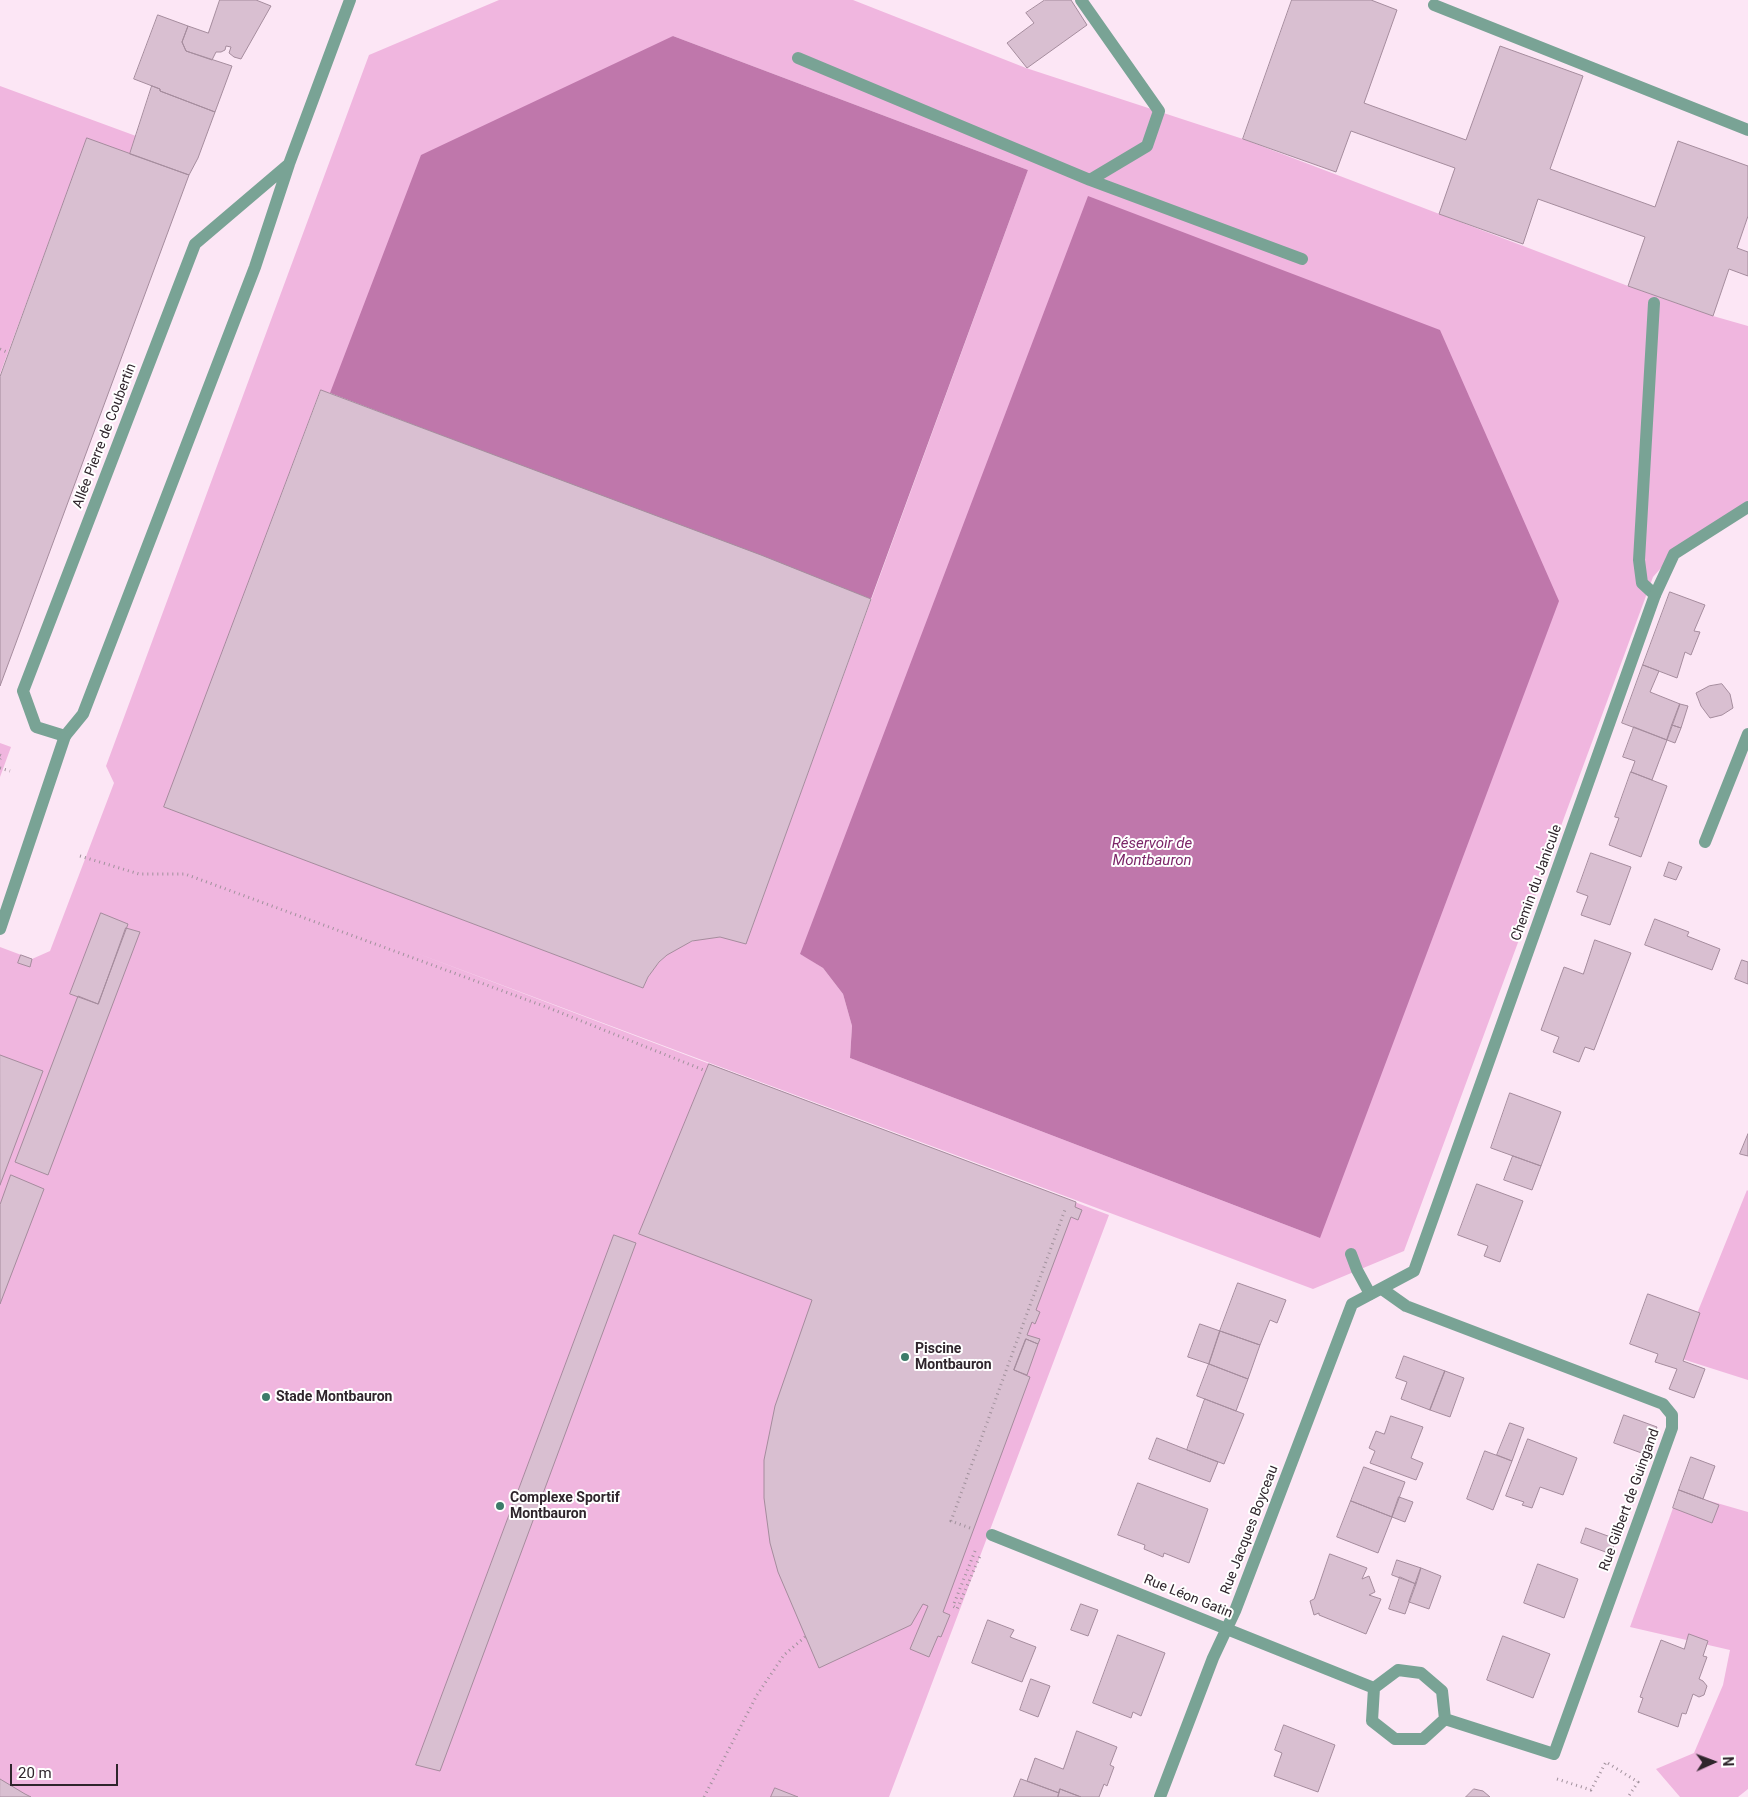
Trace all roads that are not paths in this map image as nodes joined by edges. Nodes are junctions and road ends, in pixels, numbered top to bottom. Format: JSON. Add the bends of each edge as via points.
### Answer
{"nodes":[{"id":1,"x":350,"y":0,"type":"edge"},
{"id":2,"x":1081,"y":0,"type":"edge"},
{"id":3,"x":1434,"y":5,"type":"dead end"},
{"id":4,"x":798,"y":58,"type":"dead end"},
{"id":5,"x":1748,"y":130,"type":"edge"},
{"id":6,"x":289,"y":164,"type":"junction"},
{"id":7,"x":1090,"y":180,"type":"junction"},
{"id":8,"x":1302,"y":259,"type":"dead end"},
{"id":9,"x":1654,"y":303,"type":"dead end"},
{"id":10,"x":1748,"y":506,"type":"edge"},
{"id":11,"x":1655,"y":595,"type":"junction"},
{"id":12,"x":1748,"y":734,"type":"edge"},
{"id":13,"x":65,"y":736,"type":"junction"},
{"id":14,"x":1705,"y":842,"type":"dead end"},
{"id":15,"x":0,"y":929,"type":"edge"},
{"id":16,"x":1351,"y":1254,"type":"dead end"},
{"id":17,"x":1376,"y":1292,"type":"junction"},
{"id":18,"x":992,"y":1535,"type":"road end"},
{"id":19,"x":1227,"y":1629,"type":"junction"},
{"id":20,"x":1374,"y":1688,"type":"junction"},
{"id":21,"x":1444,"y":1718,"type":"junction"},
{"id":22,"x":1160,"y":1797,"type":"edge"}],
"edges":[{"from":1,"to":6,"type":"street","name":"Allée Pierre de Coubertin"},
{"from":2,"to":7,"type":"street","via":[[1159,111],[1147,146]]},
{"from":3,"to":5,"type":"street"},
{"from":4,"to":7,"type":"street"},
{"from":6,"to":13,"type":"street","name":"Allée Pierre de Coubertin","via":[[255,267],[83,714]]},
{"from":6,"to":13,"type":"street","name":"Allée Pierre de Coubertin","via":[[195,244],[23,690],[36,727]]},
{"from":7,"to":8,"type":"street"},
{"from":9,"to":11,"type":"street","via":[[1639,560],[1642,583]]},
{"from":10,"to":11,"type":"street","name":"Chemin du Janicule","via":[[1674,554]]},
{"from":11,"to":17,"type":"street","name":"Chemin du Janicule","via":[[1414,1272]]},
{"from":12,"to":14,"type":"street"},
{"from":13,"to":15,"type":"street","name":"Allée Pierre de Coubertin"},
{"from":16,"to":17,"type":"street","via":[[1357,1270]]},
{"from":17,"to":19,"type":"street","name":"Rue Jacques Boyceau","via":[[1352,1304]]},
{"from":17,"to":21,"type":"street","name":"Rue Gilbert de Guingand","via":[[1663,1404],[1672,1415],[1672,1428],[1554,1754]]},
{"from":18,"to":19,"type":"street","name":"Rue Léon Gatin"},
{"from":19,"to":20,"type":"street","name":"Rue Léon Gatin"},
{"from":19,"to":22,"type":"street","name":"Rue Jacques Boyceau"},
{"from":20,"to":21,"type":"street","via":[[1398,1670],[1422,1673],[1442,1692]]},
{"from":20,"to":21,"type":"street","via":[[1372,1722],[1394,1739],[1423,1739]]}]}
